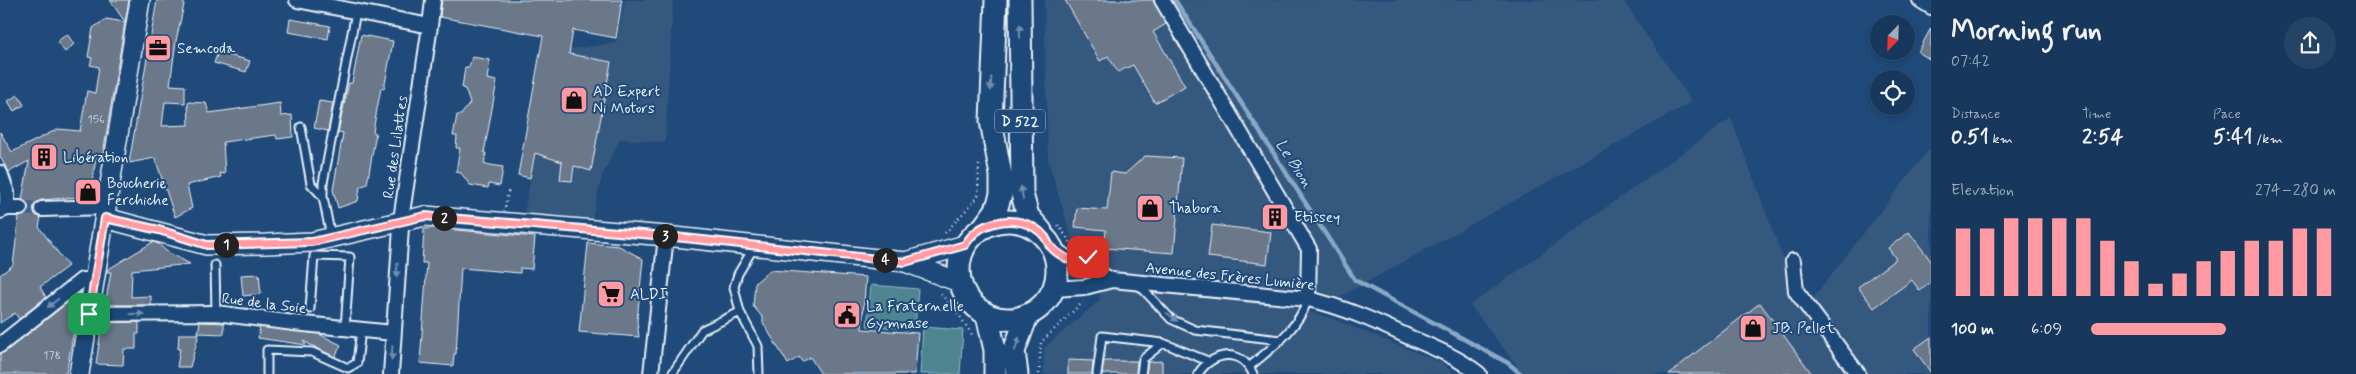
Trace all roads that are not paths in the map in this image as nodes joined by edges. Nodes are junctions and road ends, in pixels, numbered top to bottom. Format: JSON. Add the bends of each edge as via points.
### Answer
{"nodes":[{"id":1,"x":140,"y":0,"type":"edge"},
{"id":2,"x":297,"y":0,"type":"edge"},
{"id":3,"x":433,"y":0,"type":"edge"},
{"id":4,"x":996,"y":0,"type":"edge"},
{"id":5,"x":1020,"y":0,"type":"edge"},
{"id":6,"x":1162,"y":0,"type":"edge"},
{"id":7,"x":1920,"y":0,"type":"edge"},
{"id":8,"x":1931,"y":8,"type":"edge"},
{"id":9,"x":356,"y":12,"type":"junction"},
{"id":10,"x":430,"y":26,"type":"junction"},
{"id":11,"x":301,"y":127,"type":"dead end"},
{"id":12,"x":0,"y":173,"type":"edge"},
{"id":13,"x":323,"y":197,"type":"junction"},
{"id":14,"x":9,"y":209,"type":"edge"},
{"id":15,"x":42,"y":209,"type":"tunnel mouth"},
{"id":16,"x":106,"y":213,"type":"junction"},
{"id":17,"x":401,"y":222,"type":"junction"},
{"id":18,"x":985,"y":225,"type":"junction"},
{"id":19,"x":1051,"y":235,"type":"junction"},
{"id":20,"x":666,"y":236,"type":"junction"},
{"id":21,"x":319,"y":245,"type":"junction"},
{"id":22,"x":965,"y":245,"type":"junction"},
{"id":23,"x":755,"y":246,"type":"junction"},
{"id":24,"x":1793,"y":261,"type":"dead end"},
{"id":25,"x":931,"y":262,"type":"junction"},
{"id":26,"x":215,"y":264,"type":"dead end"},
{"id":27,"x":94,"y":280,"type":"junction"},
{"id":28,"x":1112,"y":280,"type":"junction"},
{"id":29,"x":959,"y":282,"type":"junction"},
{"id":30,"x":1138,"y":283,"type":"junction"},
{"id":31,"x":1054,"y":289,"type":"junction"},
{"id":32,"x":1308,"y":299,"type":"junction"},
{"id":33,"x":310,"y":309,"type":"dead end"},
{"id":34,"x":740,"y":312,"type":"junction"},
{"id":35,"x":216,"y":313,"type":"junction"},
{"id":36,"x":89,"y":314,"type":"junction"},
{"id":37,"x":987,"y":316,"type":"junction"},
{"id":38,"x":1027,"y":316,"type":"junction"},
{"id":39,"x":345,"y":328,"type":"junction"},
{"id":40,"x":361,"y":330,"type":"junction"},
{"id":41,"x":393,"y":332,"type":"junction"},
{"id":42,"x":1281,"y":340,"type":"junction"},
{"id":43,"x":1164,"y":343,"type":"junction"},
{"id":44,"x":0,"y":345,"type":"edge"},
{"id":45,"x":1208,"y":361,"type":"junction"},
{"id":46,"x":1251,"y":370,"type":"edge"},
{"id":47,"x":79,"y":374,"type":"edge"},
{"id":48,"x":267,"y":374,"type":"edge"},
{"id":49,"x":391,"y":374,"type":"edge"},
{"id":50,"x":651,"y":374,"type":"edge"},
{"id":51,"x":672,"y":374,"type":"edge"},
{"id":52,"x":760,"y":374,"type":"edge"},
{"id":53,"x":995,"y":374,"type":"edge"},
{"id":54,"x":1017,"y":374,"type":"edge"},
{"id":55,"x":1097,"y":374,"type":"edge"},
{"id":56,"x":1141,"y":374,"type":"edge"},
{"id":57,"x":1198,"y":374,"type":"edge"},
{"id":58,"x":1479,"y":374,"type":"edge"},
{"id":59,"x":1858,"y":374,"type":"edge"}],
"edges":[{"from":1,"to":16,"type":"street"},
{"from":2,"to":9,"type":"street"},
{"from":3,"to":10,"type":"street","name":"Rue des Lilattes"},
{"from":4,"to":18,"type":"main road","number":"D 522","one_way":true,"via":[[991,121],[1002,195]]},
{"from":19,"to":5,"type":"main road","number":"D 522","one_way":true,"via":[[1028,216],[1022,194]]},
{"from":6,"to":32,"type":"street","via":[[1309,249]]},
{"from":7,"to":8,"type":"street"},
{"from":9,"to":10,"type":"street"},
{"from":9,"to":13,"type":"lane","via":[[322,183]]},
{"from":10,"to":17,"type":"street","name":"Rue des Lilattes"},
{"from":11,"to":13,"type":"lane","via":[[311,184]]},
{"from":12,"to":14,"type":"street"},
{"from":13,"to":21,"type":"lane"},
{"from":15,"to":16,"type":"street"},
{"from":16,"to":21,"type":"street","via":[[207,245]]},
{"from":16,"to":27,"type":"street"},
{"from":17,"to":20,"type":"street","via":[[425,216]]},
{"from":17,"to":21,"type":"street"},
{"from":17,"to":41,"type":"street","name":"Rue des Lilattes","one_way":true},
{"from":18,"to":19,"type":"main road","via":[[1006,220],[1026,223]]},
{"from":18,"to":22,"type":"main road","via":[[971,235]]},
{"from":19,"to":28,"type":"street","name":"Avenue des Frères Lumière","via":[[1070,260]]},
{"from":19,"to":31,"type":"main road","via":[[1058,270]]},
{"from":20,"to":23,"type":"street"},
{"from":20,"to":50,"type":"street"},
{"from":21,"to":33,"type":"lane"},
{"from":21,"to":39,"type":"lane","via":[[350,257]]},
{"from":22,"to":25,"type":"street"},
{"from":22,"to":29,"type":"main road","via":[[957,268]]},
{"from":23,"to":25,"type":"street"},
{"from":23,"to":34,"type":"lane","via":[[736,279],[736,300]]},
{"from":24,"to":59,"type":"street","via":[[1796,291]]},
{"from":25,"to":29,"type":"street"},
{"from":26,"to":35,"type":"lane"},
{"from":27,"to":36,"type":"street"},
{"from":27,"to":44,"type":"street","one_way":true,"via":[[82,280]]},
{"from":28,"to":30,"type":"street","name":"Avenue des Frères Lumière"},
{"from":28,"to":31,"type":"street","name":"Avenue des Frères Lumière","via":[[1085,287]]},
{"from":29,"to":37,"type":"main road","via":[[967,299]]},
{"from":30,"to":32,"type":"street","name":"Avenue des Frères Lumière"},
{"from":30,"to":42,"type":"lane","one_way":true,"via":[[1172,319],[1195,330]]},
{"from":31,"to":38,"type":"main road","via":[[1045,304]]},
{"from":32,"to":42,"type":"lane","via":[[1300,316]]},
{"from":32,"to":58,"type":"street","name":"Avenue des Frères Lumière","via":[[1368,318],[1442,352]]},
{"from":34,"to":51,"type":"lane","via":[[702,330]]},
{"from":34,"to":52,"type":"lane","via":[[758,346]]},
{"from":36,"to":35,"type":"street","name":"Rue de la Soie","one_way":true},
{"from":35,"to":39,"type":"street","name":"Rue de la Soie"},
{"from":36,"to":47,"type":"street"},
{"from":37,"to":38,"type":"main road","via":[[1008,320]]},
{"from":37,"to":53,"type":"main road","via":[[995,350]]},
{"from":54,"to":38,"type":"main road","one_way":true,"via":[[1014,351]]},
{"from":39,"to":40,"type":"street","name":"Rue de la Soie"},
{"from":40,"to":41,"type":"street","name":"Rue de la Soie"},
{"from":40,"to":48,"type":"lane","via":[[357,363],[348,368],[312,352],[267,350]]},
{"from":41,"to":49,"type":"street","one_way":true},
{"from":42,"to":46,"type":"lane"},
{"from":43,"to":45,"type":"lane"},
{"from":43,"to":55,"type":"lane","via":[[1102,336]]},
{"from":43,"to":56,"type":"lane","via":[[1143,359]]},
{"from":45,"to":46,"type":"lane","via":[[1222,355],[1237,357]]},
{"from":45,"to":57,"type":"lane"}]}
